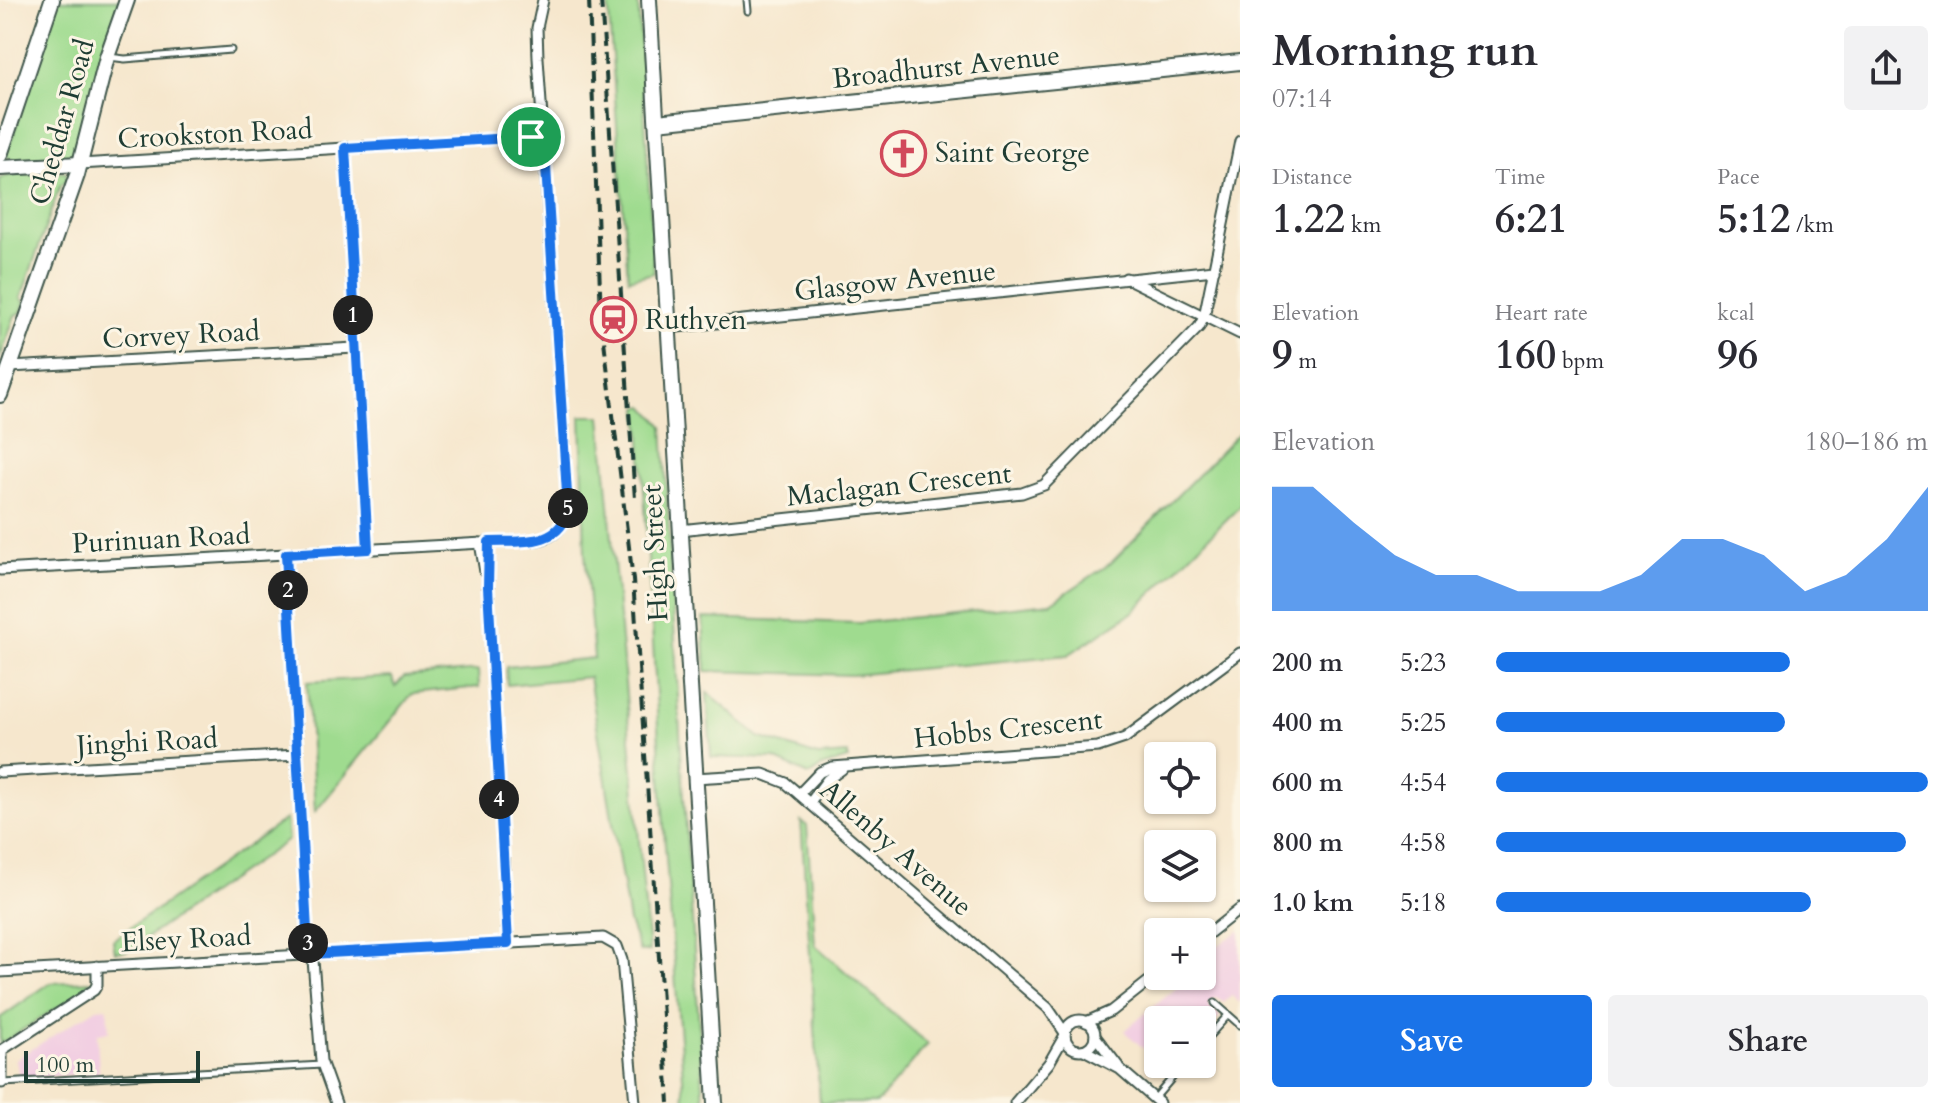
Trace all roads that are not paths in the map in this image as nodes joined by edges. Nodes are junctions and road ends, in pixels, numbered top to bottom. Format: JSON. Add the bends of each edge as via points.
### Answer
{"nodes":[{"id":1,"x":52,"y":0,"type":"edge"},
{"id":2,"x":127,"y":0,"type":"edge"},
{"id":3,"x":543,"y":0,"type":"edge"},
{"id":4,"x":649,"y":0,"type":"edge"},
{"id":5,"x":747,"y":0,"type":"edge"},
{"id":6,"x":748,"y":11,"type":"dead end"},
{"id":7,"x":231,"y":50,"type":"dead end"},
{"id":8,"x":107,"y":57,"type":"junction"},
{"id":9,"x":1240,"y":62,"type":"edge"},
{"id":10,"x":657,"y":122,"type":"junction"},
{"id":11,"x":544,"y":136,"type":"junction"},
{"id":12,"x":1240,"y":141,"type":"edge"},
{"id":13,"x":345,"y":148,"type":"junction"},
{"id":14,"x":0,"y":155,"type":"edge"},
{"id":15,"x":80,"y":164,"type":"junction"},
{"id":16,"x":0,"y":168,"type":"edge"},
{"id":17,"x":1214,"y":270,"type":"junction"},
{"id":18,"x":1126,"y":278,"type":"junction"},
{"id":19,"x":1204,"y":317,"type":"junction"},
{"id":20,"x":668,"y":328,"type":"junction"},
{"id":21,"x":1240,"y":334,"type":"edge"},
{"id":22,"x":355,"y":348,"type":"junction"},
{"id":23,"x":10,"y":367,"type":"junction"},
{"id":24,"x":0,"y":395,"type":"edge"},
{"id":25,"x":680,"y":530,"type":"junction"},
{"id":26,"x":485,"y":543,"type":"junction"},
{"id":27,"x":368,"y":549,"type":"junction"},
{"id":28,"x":286,"y":554,"type":"junction"},
{"id":29,"x":0,"y":570,"type":"edge"},
{"id":30,"x":1240,"y":653,"type":"edge"},
{"id":31,"x":297,"y":755,"type":"junction"},
{"id":32,"x":849,"y":767,"type":"junction"},
{"id":33,"x":0,"y":772,"type":"edge"},
{"id":34,"x":694,"y":778,"type":"junction"},
{"id":35,"x":799,"y":794,"type":"junction"},
{"id":36,"x":810,"y":803,"type":"junction"},
{"id":37,"x":1240,"y":909,"type":"edge"},
{"id":38,"x":1216,"y":928,"type":"edge"},
{"id":39,"x":508,"y":943,"type":"junction"},
{"id":40,"x":311,"y":954,"type":"junction"},
{"id":41,"x":97,"y":966,"type":"junction"},
{"id":42,"x":0,"y":972,"type":"edge"},
{"id":43,"x":1144,"y":985,"type":"edge"},
{"id":44,"x":1215,"y":1003,"type":"dead end"},
{"id":45,"x":1048,"y":1008,"type":"junction"},
{"id":46,"x":1111,"y":1011,"type":"junction"},
{"id":47,"x":1228,"y":1015,"type":"junction"},
{"id":48,"x":1074,"y":1021,"type":"junction"},
{"id":49,"x":1086,"y":1022,"type":"junction"},
{"id":50,"x":1240,"y":1025,"type":"edge"},
{"id":51,"x":1216,"y":1028,"type":"edge"},
{"id":52,"x":1065,"y":1034,"type":"junction"},
{"id":53,"x":1095,"y":1035,"type":"junction"},
{"id":54,"x":1072,"y":1048,"type":"junction"},
{"id":55,"x":1084,"y":1050,"type":"junction"},
{"id":56,"x":1049,"y":1063,"type":"junction"},
{"id":57,"x":322,"y":1065,"type":"junction"},
{"id":58,"x":1120,"y":1069,"type":"junction"},
{"id":59,"x":1173,"y":1078,"type":"edge"},
{"id":60,"x":1,"y":1083,"type":"edge"},
{"id":61,"x":1156,"y":1101,"type":"edge"},
{"id":62,"x":336,"y":1103,"type":"edge"},
{"id":63,"x":635,"y":1103,"type":"edge"},
{"id":64,"x":715,"y":1103,"type":"edge"},
{"id":65,"x":1015,"y":1103,"type":"edge"}],
"edges":[{"from":1,"to":14,"type":"main road","name":"Cheddar Road"},
{"from":2,"to":8,"type":"main road","name":"Cheddar Road"},
{"from":3,"to":11,"type":"street","via":[[537,28]]},
{"from":4,"to":10,"type":"main road","name":"High Street"},
{"from":5,"to":6,"type":"lane"},
{"from":7,"to":8,"type":"lane"},
{"from":8,"to":15,"type":"main road","name":"Cheddar Road"},
{"from":9,"to":10,"type":"main road","name":"Broadhurst Avenue"},
{"from":10,"to":20,"type":"main road","name":"High Street"},
{"from":11,"to":13,"type":"street","name":"Crookston Road"},
{"from":11,"to":26,"type":"street","name":"Purinuan Road","via":[[568,509],[561,527],[543,539]]},
{"from":12,"to":17,"type":"street","name":"Maclagan Crescent"},
{"from":13,"to":15,"type":"street","name":"Crookston Road"},
{"from":13,"to":22,"type":"street"},
{"from":15,"to":16,"type":"main road"},
{"from":15,"to":23,"type":"main road","name":"Cheddar Road"},
{"from":17,"to":18,"type":"street","name":"Glasgow Avenue"},
{"from":17,"to":19,"type":"street","name":"Maclagan Crescent"},
{"from":18,"to":19,"type":"street"},
{"from":18,"to":20,"type":"street","name":"Glasgow Avenue"},
{"from":19,"to":21,"type":"street"},
{"from":19,"to":25,"type":"street","name":"Maclagan Crescent","via":[[1177,352],[1037,490]]},
{"from":20,"to":25,"type":"main road","name":"High Street"},
{"from":22,"to":23,"type":"street","name":"Corvey Road"},
{"from":22,"to":27,"type":"street"},
{"from":23,"to":24,"type":"main road","name":"Cheddar Road"},
{"from":25,"to":34,"type":"main road","name":"High Street"},
{"from":26,"to":27,"type":"street","name":"Purinuan Road"},
{"from":26,"to":39,"type":"street"},
{"from":27,"to":28,"type":"street","name":"Purinuan Road"},
{"from":28,"to":29,"type":"street","name":"Purinuan Road"},
{"from":28,"to":31,"type":"street"},
{"from":30,"to":32,"type":"street","name":"Hobbs Crescent","via":[[1125,738],[1098,747]]},
{"from":31,"to":33,"type":"street","name":"Jinghi Road"},
{"from":31,"to":40,"type":"street"},
{"from":32,"to":35,"type":"street","name":"Hobbs Crescent","via":[[820,772]]},
{"from":32,"to":36,"type":"street","via":[[827,780]]},
{"from":34,"to":35,"type":"street","name":"Allenby Avenue","via":[[763,774]]},
{"from":34,"to":64,"type":"main road","name":"High Street"},
{"from":35,"to":36,"type":"street","name":"Allenby Avenue"},
{"from":36,"to":45,"type":"street","name":"Allenby Avenue"},
{"from":37,"to":38,"type":"street"},
{"from":39,"to":40,"type":"street","name":"Elsey Road"},
{"from":39,"to":63,"type":"street","name":"Elsey Road","via":[[596,938],[613,942],[625,973]]},
{"from":40,"to":41,"type":"street","name":"Elsey Road"},
{"from":40,"to":57,"type":"street"},
{"from":41,"to":42,"type":"street","name":"Elsey Road"},
{"from":41,"to":60,"type":"street","via":[[97,985],[89,994],[2,1050]]},
{"from":43,"to":46,"type":"street"},
{"from":44,"to":47,"type":"lane"},
{"from":45,"to":48,"type":"street","name":"Allenby Avenue"},
{"from":45,"to":52,"type":"street","name":"Allenby Avenue"},
{"from":46,"to":49,"type":"street"},
{"from":46,"to":53,"type":"street"},
{"from":47,"to":50,"type":"lane"},
{"from":47,"to":51,"type":"lane"},
{"from":48,"to":49,"type":"street"},
{"from":48,"to":52,"type":"street"},
{"from":49,"to":53,"type":"street"},
{"from":52,"to":54,"type":"street"},
{"from":52,"to":56,"type":"street"},
{"from":53,"to":55,"type":"street"},
{"from":53,"to":58,"type":"street"},
{"from":54,"to":55,"type":"street"},
{"from":54,"to":56,"type":"street"},
{"from":55,"to":58,"type":"street"},
{"from":56,"to":65,"type":"street"},
{"from":57,"to":60,"type":"lane"},
{"from":57,"to":62,"type":"street"},
{"from":58,"to":61,"type":"street"},
{"from":59,"to":61,"type":"lane"}]}
